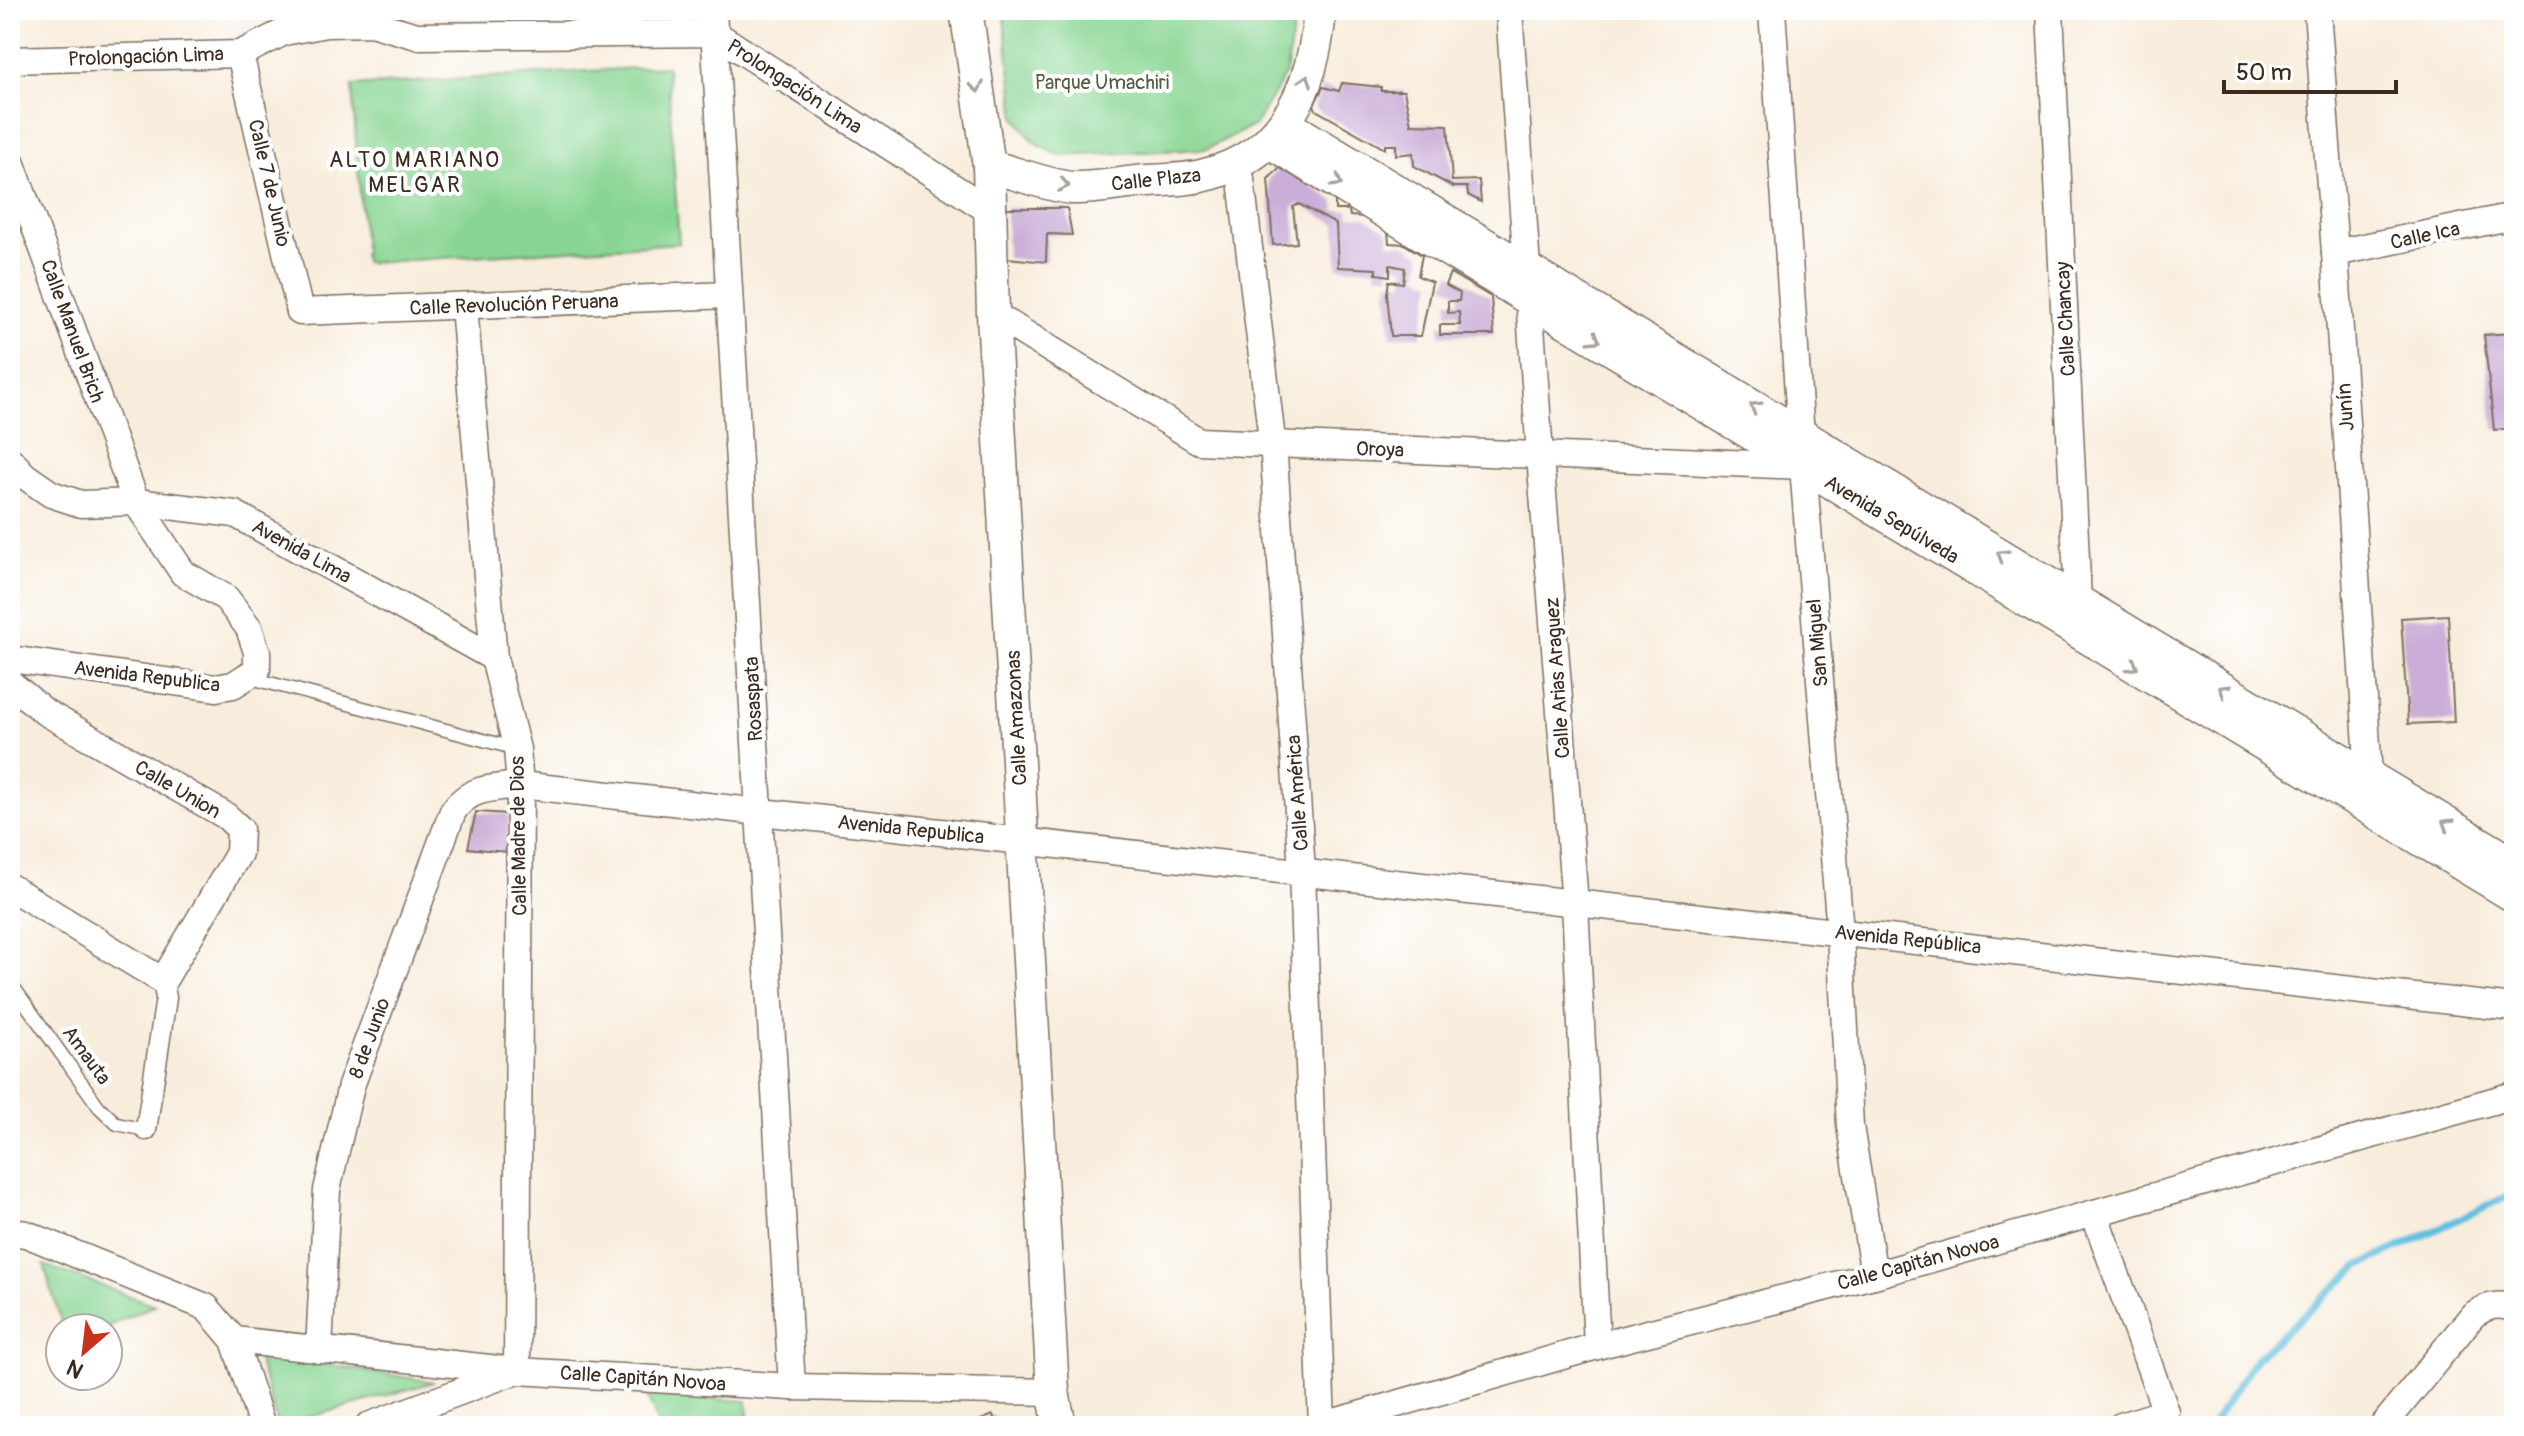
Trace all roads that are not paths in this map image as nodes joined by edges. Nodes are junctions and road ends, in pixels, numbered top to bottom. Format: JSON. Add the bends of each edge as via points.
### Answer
{"nodes":[{"id":1,"x":966,"y":10,"type":"edge"},
{"id":2,"x":1320,"y":10,"type":"edge"},
{"id":3,"x":1509,"y":10,"type":"edge"},
{"id":4,"x":1772,"y":10,"type":"edge"},
{"id":5,"x":2050,"y":10,"type":"edge"},
{"id":6,"x":2317,"y":10,"type":"edge"},
{"id":7,"x":374,"y":17,"type":"edge"},
{"id":8,"x":713,"y":22,"type":"edge"},
{"id":9,"x":240,"y":54,"type":"junction"},
{"id":10,"x":10,"y":60,"type":"edge"},
{"id":11,"x":1277,"y":133,"type":"junction"},
{"id":12,"x":10,"y":159,"type":"edge"},
{"id":13,"x":1239,"y":163,"type":"junction"},
{"id":14,"x":989,"y":166,"type":"junction"},
{"id":15,"x":990,"y":211,"type":"junction"},
{"id":16,"x":2514,"y":216,"type":"edge"},
{"id":17,"x":2335,"y":253,"type":"junction"},
{"id":18,"x":1528,"y":284,"type":"junction"},
{"id":19,"x":729,"y":295,"type":"junction"},
{"id":20,"x":464,"y":306,"type":"junction"},
{"id":21,"x":300,"y":312,"type":"joint"},
{"id":22,"x":993,"y":314,"type":"junction"},
{"id":23,"x":1273,"y":444,"type":"junction"},
{"id":24,"x":1802,"y":450,"type":"junction"},
{"id":25,"x":1540,"y":455,"type":"junction"},
{"id":26,"x":10,"y":460,"type":"edge"},
{"id":27,"x":136,"y":502,"type":"junction"},
{"id":28,"x":2072,"y":613,"type":"junction"},
{"id":29,"x":494,"y":658,"type":"junction"},
{"id":30,"x":10,"y":659,"type":"edge"},
{"id":31,"x":248,"y":677,"type":"junction"},
{"id":32,"x":10,"y":683,"type":"edge"},
{"id":33,"x":517,"y":749,"type":"junction"},
{"id":34,"x":520,"y":785,"type":"junction"},
{"id":35,"x":2362,"y":789,"type":"junction"},
{"id":36,"x":760,"y":812,"type":"junction"},
{"id":37,"x":1023,"y":842,"type":"junction"},
{"id":38,"x":2514,"y":864,"type":"edge"},
{"id":39,"x":1302,"y":871,"type":"junction"},
{"id":40,"x":10,"y":887,"type":"edge"},
{"id":41,"x":2514,"y":896,"type":"edge"},
{"id":42,"x":1575,"y":904,"type":"junction"},
{"id":43,"x":1840,"y":932,"type":"junction"},
{"id":44,"x":163,"y":981,"type":"junction"},
{"id":45,"x":10,"y":982,"type":"edge"},
{"id":46,"x":2514,"y":1008,"type":"edge"},
{"id":47,"x":2514,"y":1095,"type":"edge"},
{"id":48,"x":146,"y":1130,"type":"joint"},
{"id":49,"x":2094,"y":1213,"type":"junction"},
{"id":50,"x":10,"y":1232,"type":"edge"},
{"id":51,"x":1874,"y":1275,"type":"junction"},
{"id":52,"x":2503,"y":1307,"type":"edge"},
{"id":53,"x":234,"y":1340,"type":"junction"},
{"id":54,"x":1597,"y":1346,"type":"junction"},
{"id":55,"x":319,"y":1350,"type":"junction"},
{"id":56,"x":517,"y":1371,"type":"junction"},
{"id":57,"x":792,"y":1387,"type":"junction"},
{"id":58,"x":1053,"y":1392,"type":"junction"},
{"id":59,"x":262,"y":1426,"type":"edge"},
{"id":60,"x":368,"y":1426,"type":"edge"},
{"id":61,"x":1060,"y":1426,"type":"edge"},
{"id":62,"x":1322,"y":1426,"type":"edge"},
{"id":63,"x":2121,"y":1426,"type":"edge"},
{"id":64,"x":2383,"y":1426,"type":"edge"}],
"edges":[{"from":1,"to":14,"type":"street","name":"Calle Amazonas","one_way":true},
{"from":11,"to":2,"type":"street","name":"Calle Plaza","one_way":true,"via":[[1306,84]]},
{"from":3,"to":18,"type":"street","name":"Calle Arias Araguez"},
{"from":4,"to":24,"type":"street","name":"San Miguel"},
{"from":5,"to":28,"type":"street","name":"Calle Chancay"},
{"from":6,"to":17,"type":"street","name":"Junín"},
{"from":7,"to":8,"type":"street","name":"Prolongación Lima","via":[[417,36]]},
{"from":7,"to":9,"type":"street","name":"Prolongación Lima","via":[[284,32]]},
{"from":8,"to":15,"type":"street","name":"Prolongación Lima"},
{"from":8,"to":19,"type":"street","name":"Rosaspata"},
{"from":9,"to":10,"type":"street","name":"Prolongación Lima"},
{"from":9,"to":21,"type":"street","name":"Calle 7 de Junio"},
{"from":11,"to":13,"type":"street","name":"Calle Plaza"},
{"from":11,"to":18,"type":"street","name":"Avenida Sepúlveda"},
{"from":12,"to":27,"type":"street","name":"Calle Manuel Brich"},
{"from":14,"to":13,"type":"street","name":"Calle Plaza","one_way":true,"via":[[1072,188],[1201,177]]},
{"from":13,"to":23,"type":"street","name":"Calle América"},
{"from":14,"to":15,"type":"street","name":"Calle Amazonas"},
{"from":15,"to":22,"type":"street","name":"Calle Amazonas"},
{"from":16,"to":17,"type":"street","name":"Calle Ica"},
{"from":17,"to":35,"type":"street","name":"Junín"},
{"from":18,"to":24,"type":"street","name":"Avenida Sepúlveda"},
{"from":18,"to":25,"type":"street","name":"Calle Arias Araguez"},
{"from":19,"to":20,"type":"street","name":"Calle Revolución Peruana"},
{"from":19,"to":36,"type":"street","name":"Rosaspata"},
{"from":20,"to":21,"type":"street","name":"Calle Revolución Peruana"},
{"from":20,"to":29,"type":"street","name":"Calle Madre de Dios"},
{"from":22,"to":23,"type":"street","name":"Oroya","via":[[1199,441]]},
{"from":22,"to":37,"type":"street","name":"Calle Amazonas"},
{"from":23,"to":25,"type":"street","name":"Oroya"},
{"from":23,"to":39,"type":"street","name":"Calle América"},
{"from":24,"to":25,"type":"street","name":"Oroya"},
{"from":24,"to":28,"type":"street","name":"Avenida Sepúlveda"},
{"from":24,"to":43,"type":"street","name":"San Miguel"},
{"from":25,"to":42,"type":"street","name":"Calle Arias Araguez"},
{"from":26,"to":27,"type":"street","name":"Avenida Lima","via":[[51,494],[81,504]]},
{"from":27,"to":29,"type":"street","name":"Avenida Lima","via":[[235,514]]},
{"from":27,"to":31,"type":"street","name":"Avenida Republica","via":[[183,573],[226,598],[249,628],[257,670]]},
{"from":28,"to":35,"type":"street","name":"Avenida Sepúlveda"},
{"from":29,"to":33,"type":"street","name":"Calle Madre de Dios"},
{"from":30,"to":31,"type":"street","name":"Avenida Republica","via":[[216,688]]},
{"from":31,"to":33,"type":"lane"},
{"from":32,"to":44,"type":"street","name":"Calle Union","via":[[45,712],[240,829],[239,853]]},
{"from":33,"to":34,"type":"street","name":"Calle Madre de Dios"},
{"from":34,"to":36,"type":"street","name":"Avenida Republica"},
{"from":34,"to":55,"type":"street","name":"8 de Junio","via":[[480,789],[453,811],[351,1086],[327,1190]]},
{"from":34,"to":56,"type":"street","name":"Calle Madre de Dios"},
{"from":38,"to":35,"type":"street","name":"Avenida Sepúlveda","one_way":true},
{"from":35,"to":41,"type":"street","name":"Avenida Sepúlveda"},
{"from":36,"to":37,"type":"street","name":"Avenida Republica"},
{"from":36,"to":57,"type":"street","name":"Rosaspata"},
{"from":37,"to":39,"type":"street","name":"Avenida Republica"},
{"from":37,"to":58,"type":"street","name":"Calle Amazonas"},
{"from":39,"to":42,"type":"street","name":"Avenida República"},
{"from":39,"to":62,"type":"street","name":"Calle América"},
{"from":40,"to":44,"type":"street"},
{"from":42,"to":43,"type":"street","name":"Avenida República"},
{"from":42,"to":54,"type":"street","name":"Calle Arias Araguez"},
{"from":43,"to":46,"type":"street","name":"Avenida República"},
{"from":43,"to":51,"type":"street","name":"San Miguel","via":[[1850,1126]]},
{"from":44,"to":48,"type":"street","via":[[166,998]]},
{"from":45,"to":48,"type":"lane","name":"Amauta","via":[[99,1107],[117,1124]]},
{"from":47,"to":49,"type":"street","name":"Calle Capitán Novoa"},
{"from":49,"to":51,"type":"street","name":"Calle Capitán Novoa"},
{"from":49,"to":63,"type":"street","via":[[2166,1412]]},
{"from":50,"to":53,"type":"street","via":[[206,1307]]},
{"from":51,"to":54,"type":"street","name":"Calle Capitán Novoa"},
{"from":52,"to":64,"type":"street","via":[[2473,1315]]},
{"from":53,"to":55,"type":"street","name":"Calle Capitán Novoa"},
{"from":53,"to":59,"type":"street"},
{"from":54,"to":62,"type":"street","name":"Calle Capitán Novoa"},
{"from":55,"to":56,"type":"street","name":"Calle Capitán Novoa"},
{"from":56,"to":57,"type":"street","name":"Calle Capitán Novoa"},
{"from":56,"to":60,"type":"street"},
{"from":57,"to":58,"type":"street","name":"Calle Capitán Novoa"},
{"from":58,"to":61,"type":"street","name":"Calle Amazonas"}]}
